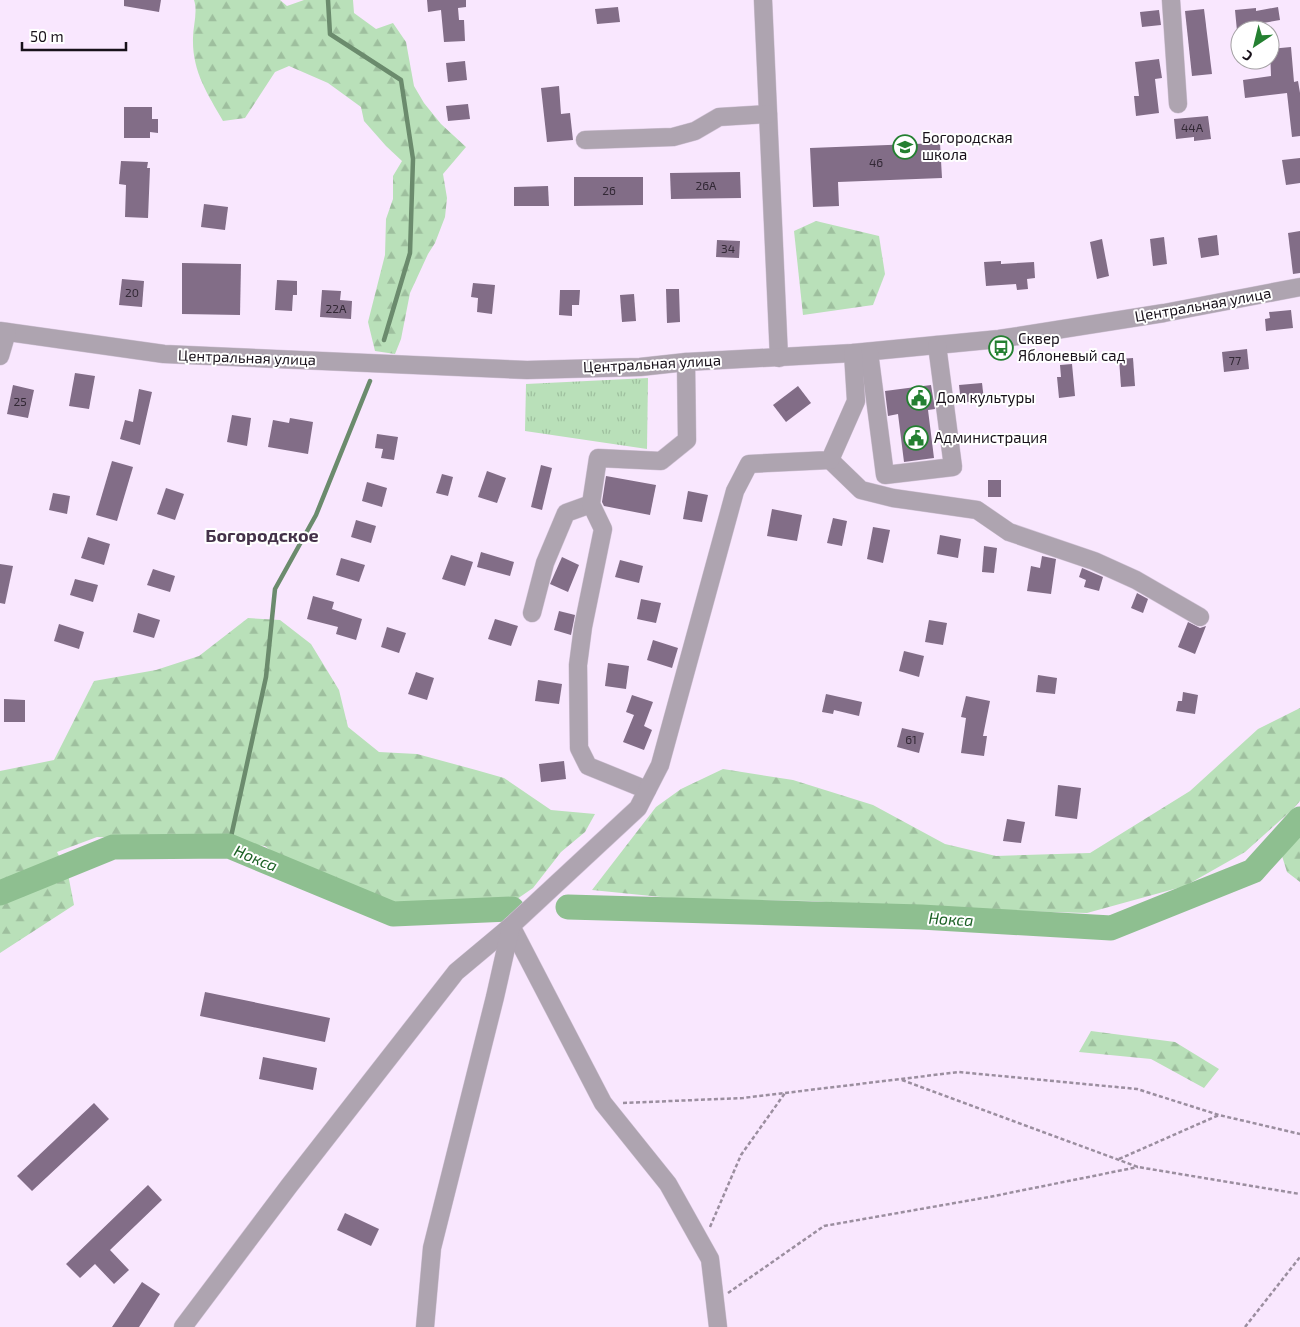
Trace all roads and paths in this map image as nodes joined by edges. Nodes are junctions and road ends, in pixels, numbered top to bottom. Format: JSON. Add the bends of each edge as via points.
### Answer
{"nodes":[{"id":1,"x":763,"y":0,"type":"edge"},
{"id":2,"x":1171,"y":0,"type":"edge"},
{"id":3,"x":1178,"y":104,"type":"dead end"},
{"id":4,"x":768,"y":114,"type":"junction"},
{"id":5,"x":585,"y":140,"type":"dead end"},
{"id":6,"x":1300,"y":287,"type":"edge"},
{"id":7,"x":4,"y":331,"type":"edge"},
{"id":8,"x":937,"y":345,"type":"junction"},
{"id":9,"x":861,"y":352,"type":"junction"},
{"id":10,"x":0,"y":356,"type":"edge"},
{"id":11,"x":779,"y":358,"type":"junction"},
{"id":12,"x":686,"y":362,"type":"junction"},
{"id":13,"x":830,"y":460,"type":"junction"},
{"id":14,"x":591,"y":504,"type":"junction"},
{"id":15,"x":532,"y":614,"type":"dead end"},
{"id":16,"x":1200,"y":618,"type":"dead end"},
{"id":17,"x":647,"y":790,"type":"junction"},
{"id":18,"x":511,"y":926,"type":"junction"},
{"id":19,"x":900,"y":1079,"type":"junction"},
{"id":20,"x":785,"y":1093,"type":"junction"},
{"id":21,"x":603,"y":1103,"type":"junction"},
{"id":22,"x":1219,"y":1115,"type":"junction"},
{"id":23,"x":1300,"y":1134,"type":"edge"},
{"id":24,"x":1118,"y":1159,"type":"junction"},
{"id":25,"x":1138,"y":1166,"type":"junction"},
{"id":26,"x":1300,"y":1194,"type":"edge"},
{"id":27,"x":702,"y":1245,"type":"junction"},
{"id":28,"x":1300,"y":1257,"type":"edge"},
{"id":29,"x":715,"y":1302,"type":"junction"},
{"id":30,"x":184,"y":1327,"type":"edge"},
{"id":31,"x":425,"y":1327,"type":"edge"},
{"id":32,"x":718,"y":1327,"type":"edge"},
{"id":33,"x":1245,"y":1327,"type":"edge"}],
"edges":[{"from":1,"to":4,"type":"street"},
{"from":2,"to":3,"type":"street"},
{"from":4,"to":5,"type":"street","via":[[719,117],[695,131],[673,137]]},
{"from":4,"to":11,"type":"street"},
{"from":6,"to":8,"type":"street","name":"Центральная улица","via":[[1145,316],[999,339]]},
{"from":7,"to":10,"type":"street"},
{"from":7,"to":12,"type":"street","name":"Центральная улица","via":[[164,354],[527,370],[640,367]]},
{"from":8,"to":9,"type":"street","name":"Центральная улица"},
{"from":8,"to":9,"type":"street","via":[[953,467],[885,475]]},
{"from":9,"to":11,"type":"street","name":"Центральная улица"},
{"from":9,"to":13,"type":"street","via":[[856,401]]},
{"from":11,"to":12,"type":"street","name":"Центральная улица"},
{"from":12,"to":14,"type":"street","via":[[687,440],[662,462],[598,458]]},
{"from":13,"to":16,"type":"street","via":[[861,490],[977,510],[1009,532],[1094,561],[1136,580]]},
{"from":13,"to":17,"type":"street","via":[[749,464],[735,491],[660,765]]},
{"from":14,"to":15,"type":"street","via":[[566,513],[546,563]]},
{"from":14,"to":17,"type":"street","via":[[603,529],[578,665],[579,748],[588,766]]},
{"from":17,"to":18,"type":"street","via":[[638,808]]},
{"from":18,"to":21,"type":"street"},
{"from":18,"to":30,"type":"street","via":[[456,972]]},
{"from":18,"to":31,"type":"street","via":[[432,1248]]},
{"from":19,"to":20,"type":"path"},
{"from":19,"to":22,"type":"path","via":[[959,1072],[1138,1089]]},
{"from":19,"to":24,"type":"path"},
{"from":20,"to":21,"type":"path","via":[[744,1098]]},
{"from":20,"to":27,"type":"path","via":[[741,1155]]},
{"from":21,"to":27,"type":"street","via":[[668,1184]]},
{"from":22,"to":23,"type":"path"},
{"from":22,"to":24,"type":"path"},
{"from":24,"to":25,"type":"path"},
{"from":25,"to":26,"type":"path"},
{"from":25,"to":29,"type":"path","via":[[990,1197],[824,1226]]},
{"from":27,"to":29,"type":"street","via":[[710,1259]]},
{"from":28,"to":33,"type":"path"},
{"from":29,"to":32,"type":"street"}]}
